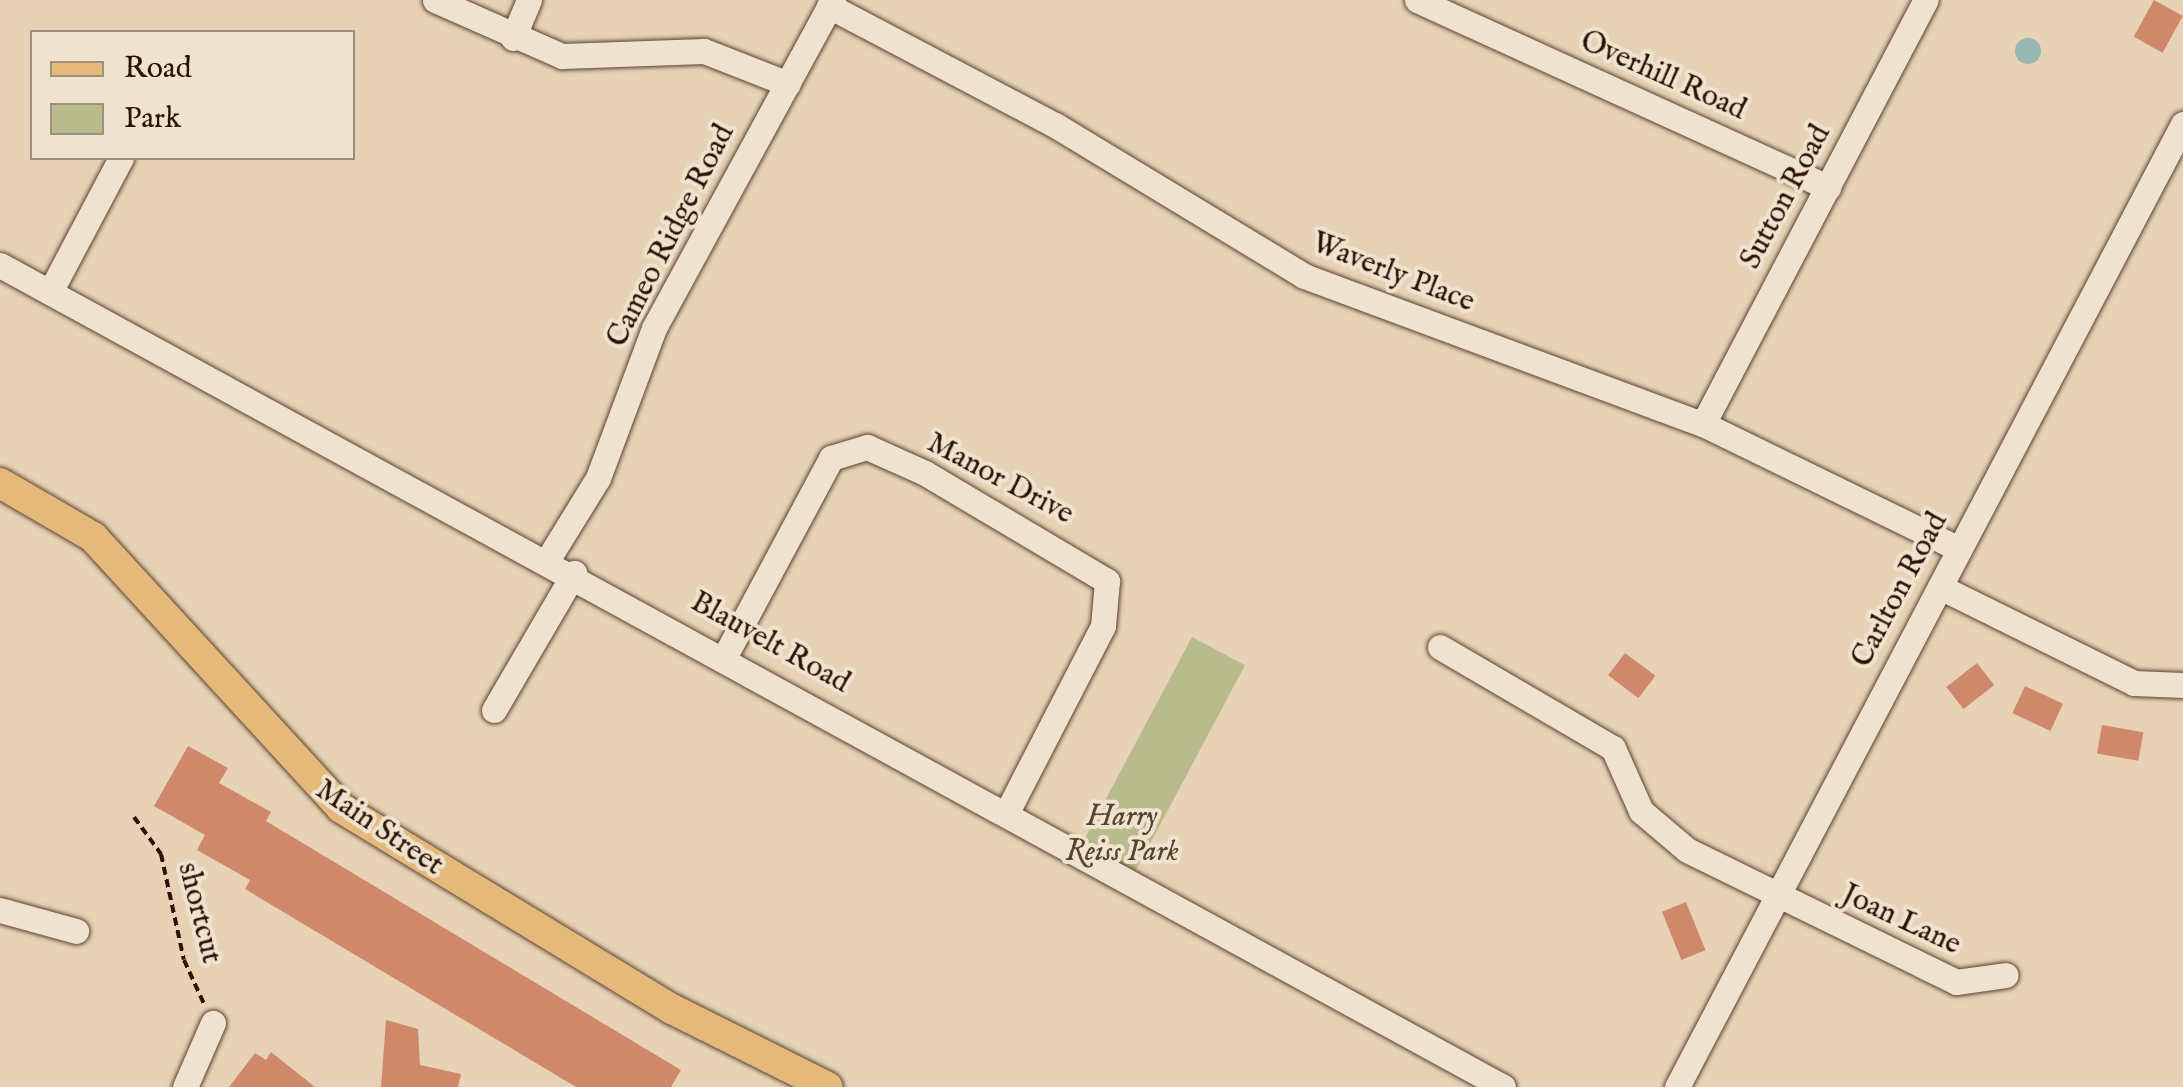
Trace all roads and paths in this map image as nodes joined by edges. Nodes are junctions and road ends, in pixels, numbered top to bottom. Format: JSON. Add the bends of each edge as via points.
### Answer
{"nodes":[{"id":1,"x":434,"y":0,"type":"edge"},
{"id":2,"x":528,"y":0,"type":"edge"},
{"id":3,"x":1417,"y":0,"type":"edge"},
{"id":4,"x":1926,"y":0,"type":"edge"},
{"id":5,"x":831,"y":3,"type":"edge"},
{"id":6,"x":513,"y":38,"type":"junction"},
{"id":7,"x":788,"y":84,"type":"junction"},
{"id":8,"x":2183,"y":124,"type":"edge"},
{"id":9,"x":120,"y":160,"type":"edge"},
{"id":10,"x":1828,"y":187,"type":"junction"},
{"id":11,"x":0,"y":266,"type":"edge"},
{"id":12,"x":50,"y":292,"type":"junction"},
{"id":13,"x":1703,"y":424,"type":"junction"},
{"id":14,"x":0,"y":483,"type":"edge"},
{"id":15,"x":1959,"y":548,"type":"junction"},
{"id":16,"x":548,"y":558,"type":"junction"},
{"id":17,"x":574,"y":573,"type":"junction"},
{"id":18,"x":1940,"y":587,"type":"junction"},
{"id":19,"x":1440,"y":648,"type":"dead end"},
{"id":20,"x":725,"y":656,"type":"junction"},
{"id":21,"x":2183,"y":685,"type":"edge"},
{"id":22,"x":494,"y":710,"type":"dead end"},
{"id":23,"x":1008,"y":810,"type":"junction"},
{"id":24,"x":134,"y":817,"type":"dead end"},
{"id":25,"x":1774,"y":894,"type":"junction"},
{"id":26,"x":0,"y":910,"type":"edge"},
{"id":27,"x":76,"y":931,"type":"dead end"},
{"id":28,"x":2006,"y":976,"type":"dead end"},
{"id":29,"x":214,"y":1023,"type":"joint"},
{"id":30,"x":185,"y":1087,"type":"edge"},
{"id":31,"x":828,"y":1087,"type":"edge"},
{"id":32,"x":1503,"y":1087,"type":"edge"},
{"id":33,"x":1677,"y":1087,"type":"edge"}],
"edges":[{"from":1,"to":6,"type":"street"},
{"from":2,"to":6,"type":"street"},
{"from":3,"to":10,"type":"street","name":"Overhill Road"},
{"from":4,"to":10,"type":"street","name":"Sutton Road"},
{"from":5,"to":7,"type":"street","name":"Cameo Ridge Road"},
{"from":5,"to":13,"type":"street","name":"Waverly Place","via":[[1055,124],[1304,276]]},
{"from":6,"to":7,"type":"street","via":[[562,56],[704,51]]},
{"from":7,"to":16,"type":"street","name":"Cameo Ridge Road","via":[[654,328],[598,478]]},
{"from":8,"to":15,"type":"street","name":"Carlton Road"},
{"from":9,"to":12,"type":"street"},
{"from":10,"to":13,"type":"street","name":"Sutton Road"},
{"from":11,"to":12,"type":"street","name":"Blauvelt Road"},
{"from":12,"to":16,"type":"street","name":"Blauvelt Road"},
{"from":13,"to":15,"type":"street","name":"Waverly Place"},
{"from":14,"to":31,"type":"main road","name":"Main Street","via":[[93,537],[340,808],[640,991]]},
{"from":15,"to":18,"type":"street","name":"Carlton Road"},
{"from":16,"to":17,"type":"street","name":"Blauvelt Road"},
{"from":17,"to":20,"type":"street","name":"Blauvelt Road"},
{"from":17,"to":22,"type":"street"},
{"from":18,"to":21,"type":"street","via":[[2134,683]]},
{"from":18,"to":25,"type":"street","name":"Carlton Road"},
{"from":19,"to":25,"type":"street","name":"Joan Lane","via":[[1612,748],[1660,834]]},
{"from":20,"to":23,"type":"street","name":"Blauvelt Road"},
{"from":20,"to":23,"type":"street","name":"Manor Drive","via":[[831,458],[867,446],[924,473],[1107,581],[1103,626]]},
{"from":23,"to":32,"type":"street","name":"Blauvelt Road"},
{"from":24,"to":29,"type":"path","name":"shortcut","via":[[162,854],[184,960]]},
{"from":25,"to":28,"type":"street","name":"Joan Lane","via":[[1956,982]]},
{"from":25,"to":33,"type":"street","name":"Carlton Road"},
{"from":26,"to":27,"type":"street"},
{"from":29,"to":30,"type":"street"}]}
